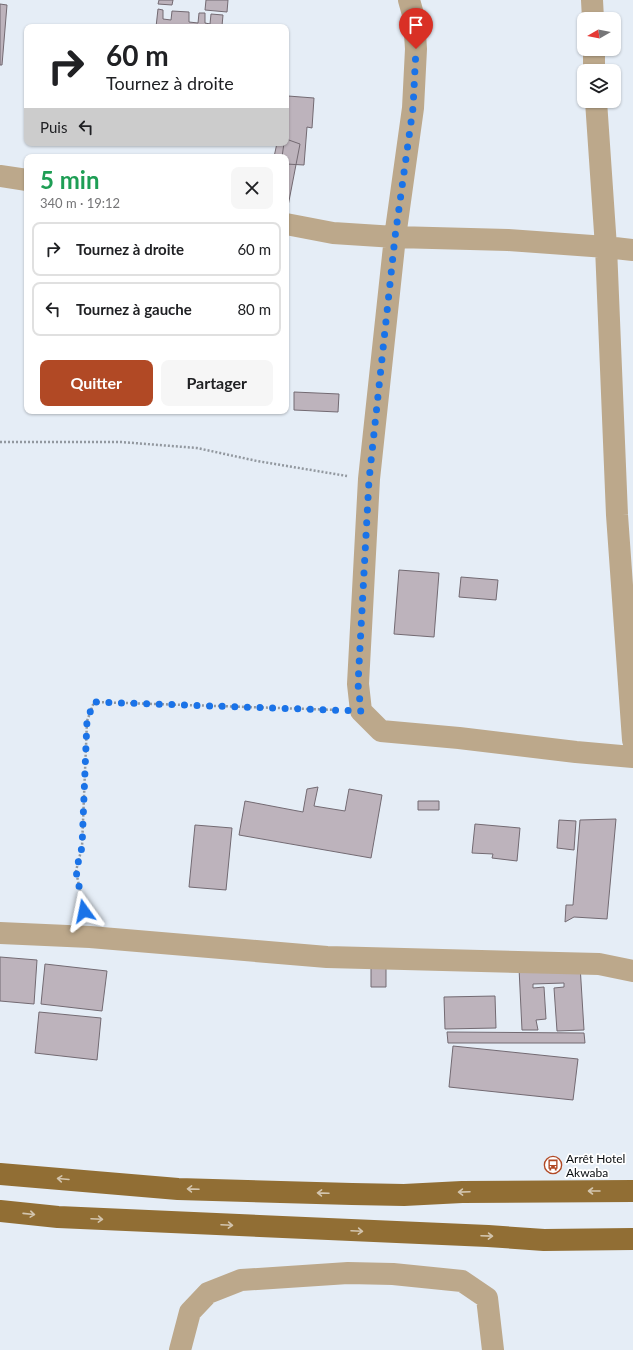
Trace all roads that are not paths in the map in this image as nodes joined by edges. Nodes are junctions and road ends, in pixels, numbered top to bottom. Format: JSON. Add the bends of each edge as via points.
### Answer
{"nodes":[{"id":1,"x":409,"y":0,"type":"edge"},
{"id":2,"x":592,"y":0,"type":"edge"},
{"id":3,"x":593,"y":12,"type":"edge"},
{"id":4,"x":596,"y":108,"type":"edge"},
{"id":5,"x":0,"y":176,"type":"edge"},
{"id":6,"x":24,"y":180,"type":"edge"},
{"id":7,"x":289,"y":225,"type":"edge"},
{"id":8,"x":395,"y":237,"type":"junction"},
{"id":9,"x":606,"y":247,"type":"junction"},
{"id":10,"x":633,"y":250,"type":"edge"},
{"id":11,"x":625,"y":515,"type":"edge"},
{"id":12,"x":633,"y":740,"type":"edge"},
{"id":13,"x":633,"y":756,"type":"edge"},
{"id":14,"x":0,"y":933,"type":"edge"},
{"id":15,"x":633,"y":971,"type":"edge"},
{"id":16,"x":0,"y":1174,"type":"edge"},
{"id":17,"x":633,"y":1192,"type":"edge"},
{"id":18,"x":0,"y":1211,"type":"edge"},
{"id":19,"x":633,"y":1239,"type":"edge"},
{"id":20,"x":180,"y":1350,"type":"edge"},
{"id":21,"x":493,"y":1350,"type":"edge"}],
"edges":[{"from":1,"to":8,"type":"street","via":[[414,18],[416,49],[413,108]]},
{"from":2,"to":3,"type":"street"},
{"from":4,"to":9,"type":"street"},
{"from":5,"to":6,"type":"street"},
{"from":7,"to":8,"type":"street","via":[[333,233]]},
{"from":8,"to":9,"type":"street","via":[[508,240]]},
{"from":8,"to":13,"type":"street","via":[[369,480],[358,684],[361,711],[381,731]]},
{"from":9,"to":10,"type":"street"},
{"from":9,"to":11,"type":"street"},
{"from":11,"to":12,"type":"street"},
{"from":14,"to":15,"type":"street","via":[[90,937],[327,958],[599,964]]},
{"from":17,"to":16,"type":"main road","one_way":true,"via":[[344,1194],[178,1189]]},
{"from":18,"to":19,"type":"main road","one_way":true,"via":[[58,1217],[544,1240]]},
{"from":20,"to":21,"type":"street","via":[[190,1312],[208,1294],[241,1280],[348,1272],[462,1281],[487,1298]]}]}
